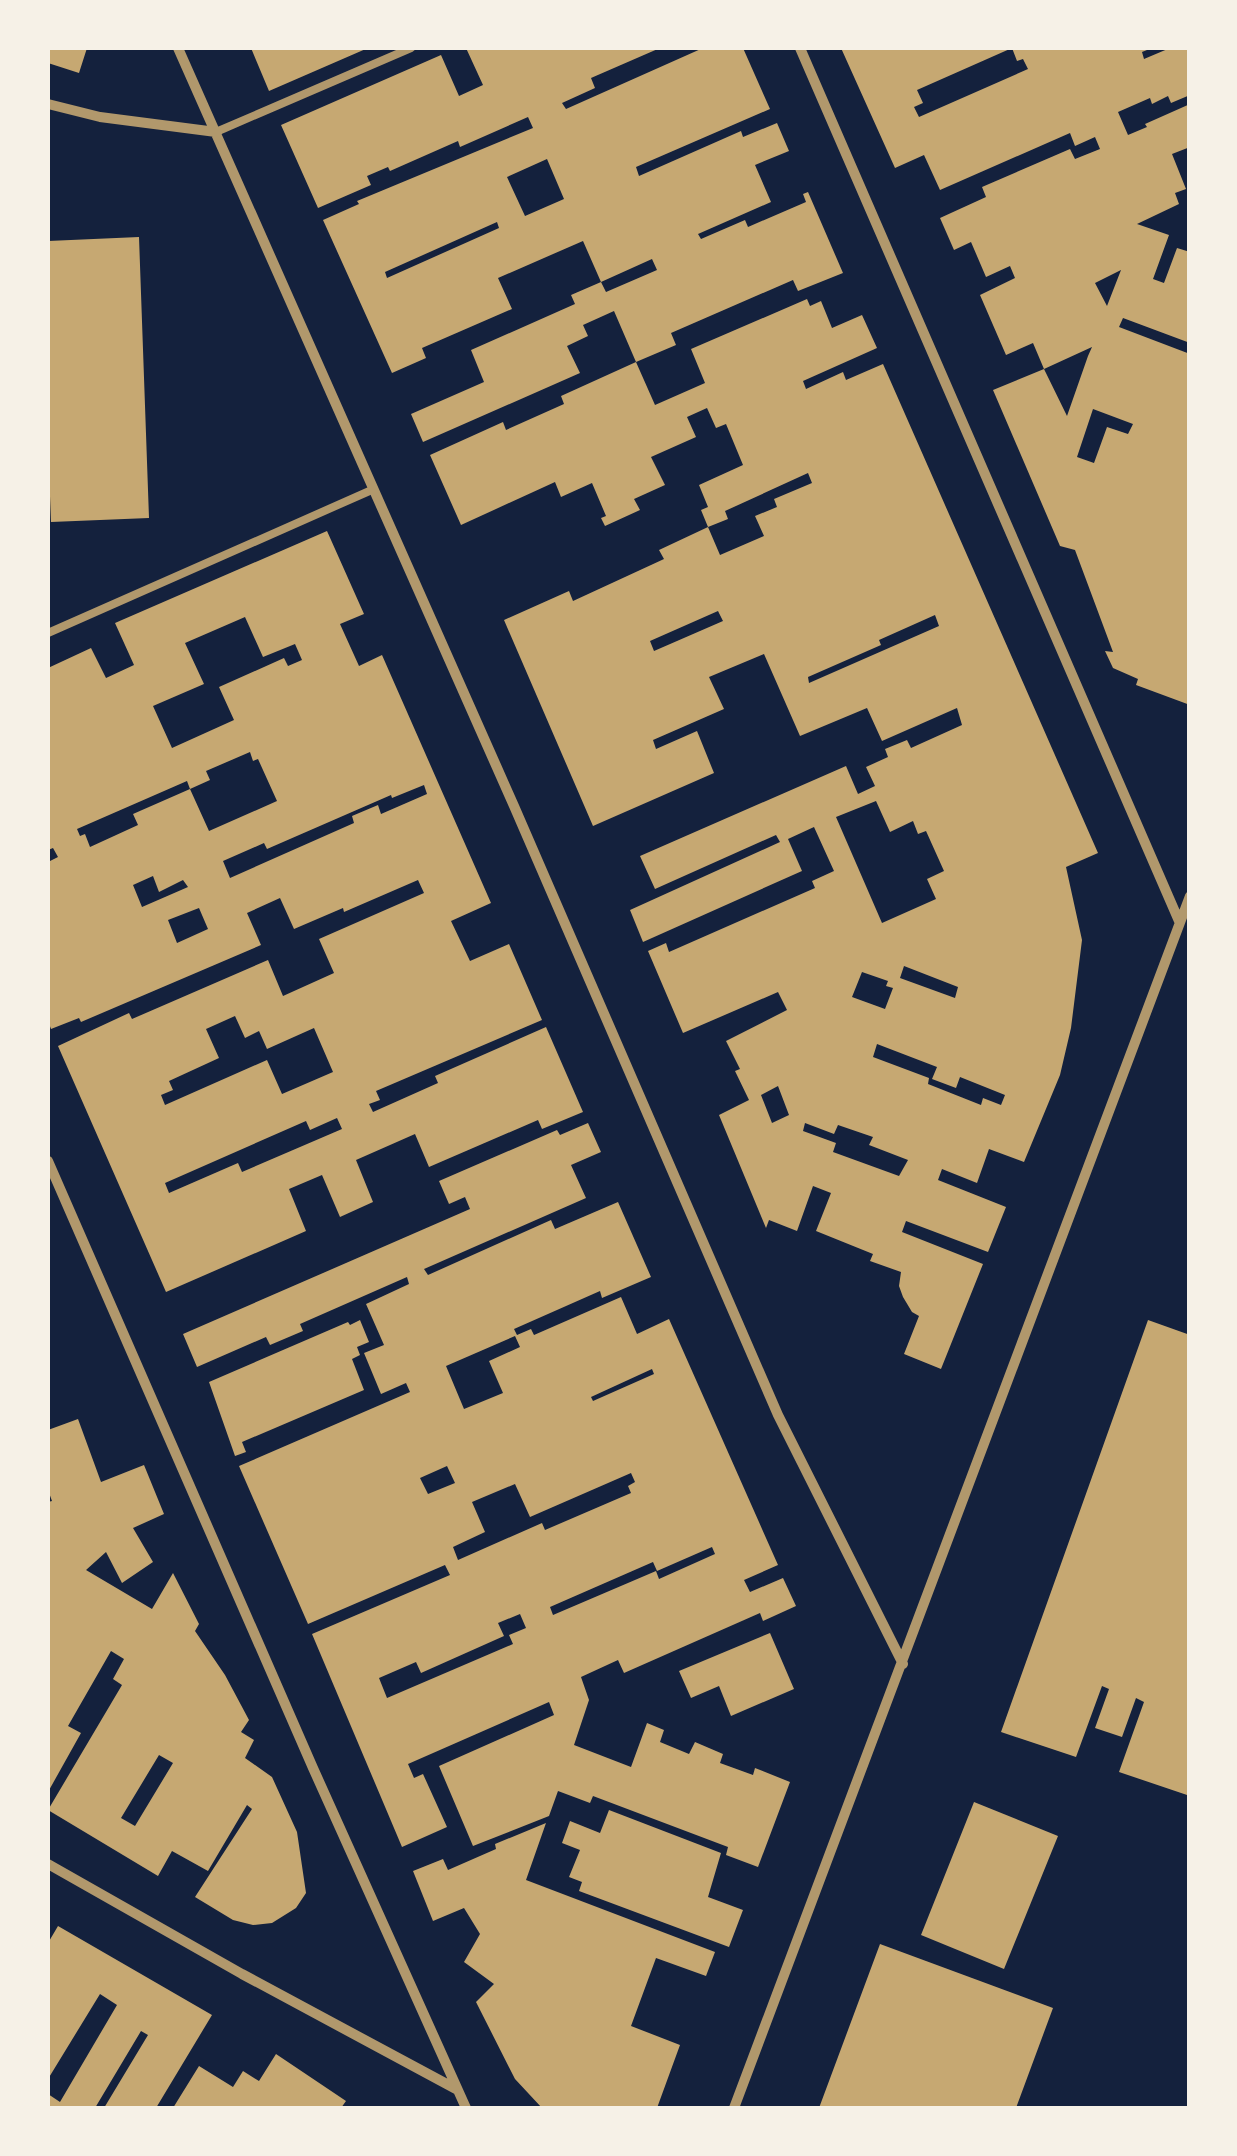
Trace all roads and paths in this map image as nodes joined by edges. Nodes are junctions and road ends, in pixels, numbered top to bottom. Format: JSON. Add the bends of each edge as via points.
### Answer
{"nodes":[{"id":1,"x":178,"y":48,"type":"edge"},
{"id":2,"x":411,"y":48,"type":"edge"},
{"id":3,"x":800,"y":48,"type":"edge"},
{"id":4,"x":48,"y":104,"type":"edge"},
{"id":5,"x":216,"y":132,"type":"junction"},
{"id":6,"x":374,"y":488,"type":"junction"},
{"id":7,"x":48,"y":633,"type":"edge"},
{"id":8,"x":1190,"y":896,"type":"edge"},
{"id":9,"x":1180,"y":921,"type":"junction"},
{"id":10,"x":48,"y":1161,"type":"edge"},
{"id":11,"x":903,"y":1664,"type":"junction"},
{"id":12,"x":48,"y":1864,"type":"edge"},
{"id":13,"x":457,"y":2089,"type":"junction"},
{"id":14,"x":466,"y":2108,"type":"edge"},
{"id":15,"x":734,"y":2108,"type":"edge"}],
"edges":[{"from":1,"to":5,"type":"street"},
{"from":2,"to":5,"type":"lane"},
{"from":3,"to":9,"type":"street"},
{"from":4,"to":5,"type":"street"},
{"from":5,"to":6,"type":"street"},
{"from":6,"to":7,"type":"lane"},
{"from":6,"to":11,"type":"street","via":[[778,1415]]},
{"from":8,"to":9,"type":"street"},
{"from":9,"to":11,"type":"street"},
{"from":10,"to":13,"type":"street"},
{"from":11,"to":15,"type":"street"},
{"from":12,"to":13,"type":"street"},
{"from":13,"to":14,"type":"street"}]}
